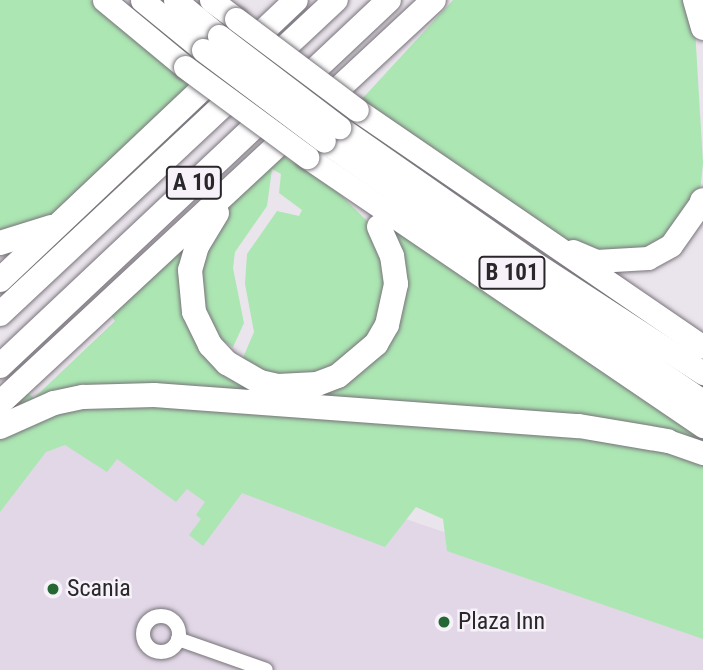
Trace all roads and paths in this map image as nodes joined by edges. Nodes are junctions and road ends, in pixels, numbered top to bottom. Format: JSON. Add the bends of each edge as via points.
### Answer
{"nodes":[{"id":1,"x":104,"y":0,"type":"edge"},
{"id":2,"x":142,"y":0,"type":"edge"},
{"id":3,"x":175,"y":0,"type":"edge"},
{"id":4,"x":211,"y":0,"type":"edge"},
{"id":5,"x":295,"y":0,"type":"edge"},
{"id":6,"x":336,"y":0,"type":"edge"},
{"id":7,"x":389,"y":0,"type":"edge"},
{"id":8,"x":434,"y":0,"type":"edge"},
{"id":9,"x":695,"y":0,"type":"edge"},
{"id":10,"x":703,"y":28,"type":"edge"},
{"id":11,"x":211,"y":43,"type":"junction"},
{"id":12,"x":294,"y":132,"type":"junction"},
{"id":13,"x":331,"y":134,"type":"junction"},
{"id":14,"x":332,"y":175,"type":"junction"},
{"id":15,"x":703,"y":201,"type":"edge"},
{"id":16,"x":517,"y":222,"type":"junction"},
{"id":17,"x":59,"y":225,"type":"junction"},
{"id":18,"x":379,"y":227,"type":"joint"},
{"id":19,"x":0,"y":243,"type":"edge"},
{"id":20,"x":0,"y":280,"type":"edge"},
{"id":21,"x":0,"y":314,"type":"edge"},
{"id":22,"x":703,"y":347,"type":"edge"},
{"id":23,"x":0,"y":366,"type":"edge"},
{"id":24,"x":703,"y":373,"type":"edge"},
{"id":25,"x":703,"y":401,"type":"edge"},
{"id":26,"x":0,"y":403,"type":"edge"},
{"id":27,"x":0,"y":426,"type":"edge"},
{"id":28,"x":703,"y":426,"type":"edge"},
{"id":29,"x":668,"y":441,"type":"joint"},
{"id":30,"x":703,"y":453,"type":"edge"},
{"id":31,"x":178,"y":639,"type":"dead end"},
{"id":32,"x":266,"y":670,"type":"edge"}],
"edges":[{"from":1,"to":14,"type":"highway","number":"B 101","bridge":true},
{"from":2,"to":11,"type":"highway","number":"B 101"},
{"from":3,"to":11,"type":"highway","number":"B 101"},
{"from":4,"to":16,"type":"highway","number":"B 101","bridge":true},
{"from":5,"to":17,"type":"highway"},
{"from":6,"to":21,"type":"highway","number":"A 10"},
{"from":7,"to":23,"type":"highway","number":"A 10"},
{"from":8,"to":12,"type":"highway"},
{"from":9,"to":10,"type":"highway"},
{"from":11,"to":13,"type":"highway","number":"B 101","bridge":true},
{"from":12,"to":18,"type":"highway","via":[[220,208],[197,246],[189,296],[210,345],[242,373],[278,386],[317,384],[358,363],[376,344],[394,304],[395,269]]},
{"from":12,"to":26,"type":"highway"},
{"from":13,"to":24,"type":"highway","number":"B 101"},
{"from":13,"to":25,"type":"highway","number":"B 101"},
{"from":14,"to":18,"type":"highway"},
{"from":14,"to":28,"type":"highway","number":"B 101"},
{"from":15,"to":16,"type":"highway","via":[[671,245],[648,258],[623,262],[596,261]]},
{"from":16,"to":22,"type":"highway","number":"B 101"},
{"from":17,"to":19,"type":"highway"},
{"from":17,"to":20,"type":"highway"},
{"from":27,"to":29,"type":"highway","via":[[64,401],[154,395],[579,426]]},
{"from":29,"to":30,"type":"highway"},
{"from":31,"to":32,"type":"street"}]}
